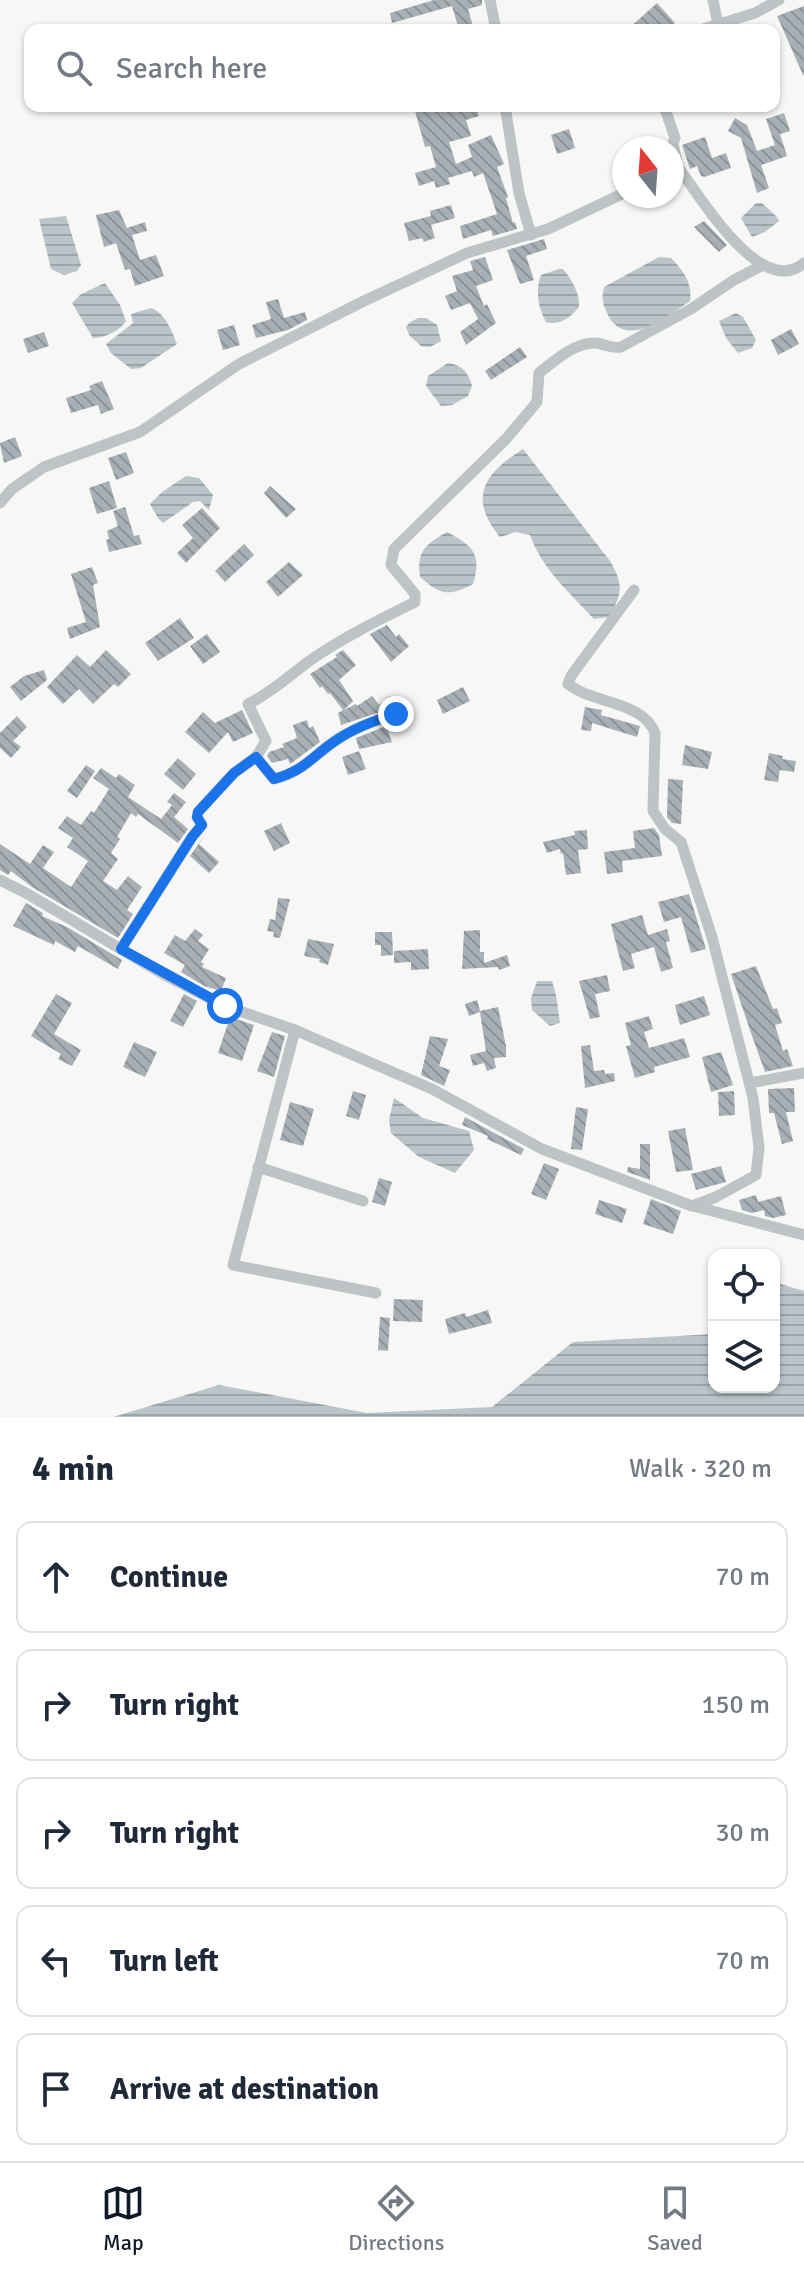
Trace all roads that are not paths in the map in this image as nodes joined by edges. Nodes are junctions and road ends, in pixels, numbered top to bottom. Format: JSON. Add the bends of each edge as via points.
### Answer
{"nodes":[{"id":1,"x":490,"y":0,"type":"edge"},
{"id":2,"x":713,"y":0,"type":"edge"},
{"id":3,"x":779,"y":0,"type":"edge"},
{"id":4,"x":495,"y":24,"type":"edge"},
{"id":5,"x":718,"y":24,"type":"edge"},
{"id":6,"x":721,"y":24,"type":"edge"},
{"id":7,"x":506,"y":112,"type":"edge"},
{"id":8,"x":666,"y":112,"type":"edge"},
{"id":9,"x":674,"y":136,"type":"edge"},
{"id":10,"x":684,"y":179,"type":"edge"},
{"id":11,"x":612,"y":198,"type":"edge"},
{"id":12,"x":531,"y":235,"type":"junction"},
{"id":13,"x":804,"y":263,"type":"edge"},
{"id":14,"x":763,"y":265,"type":"junction"},
{"id":15,"x":0,"y":503,"type":"edge"},
{"id":16,"x":634,"y":590,"type":"dead end"},
{"id":17,"x":396,"y":714,"type":"dead end"},
{"id":18,"x":256,"y":757,"type":"junction"},
{"id":19,"x":0,"y":880,"type":"edge"},
{"id":20,"x":121,"y":949,"type":"junction"},
{"id":21,"x":295,"y":1030,"type":"junction"},
{"id":22,"x":804,"y":1073,"type":"edge"},
{"id":23,"x":750,"y":1083,"type":"junction"},
{"id":24,"x":258,"y":1167,"type":"junction"},
{"id":25,"x":363,"y":1201,"type":"dead end"},
{"id":26,"x":692,"y":1206,"type":"junction"},
{"id":27,"x":804,"y":1235,"type":"edge"},
{"id":28,"x":376,"y":1293,"type":"dead end"}],
"edges":[{"from":1,"to":4,"type":"street"},
{"from":2,"to":5,"type":"street"},
{"from":3,"to":6,"type":"street"},
{"from":7,"to":12,"type":"street"},
{"from":8,"to":9,"type":"street"},
{"from":10,"to":14,"type":"street","via":[[751,258]]},
{"from":11,"to":12,"type":"street"},
{"from":12,"to":15,"type":"street","via":[[467,253],[336,315],[239,364],[140,432],[44,467]]},
{"from":13,"to":14,"type":"street","via":[[776,271]]},
{"from":14,"to":18,"type":"street","via":[[621,347],[579,346],[539,373],[537,402],[394,549],[391,565],[415,594],[415,602],[315,657],[248,704],[266,741]]},
{"from":16,"to":23,"type":"street","via":[[568,684],[651,723],[653,811],[681,842]]},
{"from":17,"to":18,"type":"street","via":[[337,739],[293,774],[274,779]]},
{"from":18,"to":20,"type":"street","via":[[198,812],[202,825]]},
{"from":19,"to":20,"type":"street"},
{"from":20,"to":21,"type":"street","via":[[225,1006]]},
{"from":21,"to":24,"type":"street"},
{"from":21,"to":26,"type":"street","via":[[432,1089],[542,1149]]},
{"from":22,"to":23,"type":"street"},
{"from":23,"to":26,"type":"street","via":[[759,1148],[756,1175]]},
{"from":24,"to":25,"type":"street"},
{"from":24,"to":28,"type":"street","via":[[233,1265]]},
{"from":26,"to":27,"type":"street"}]}
